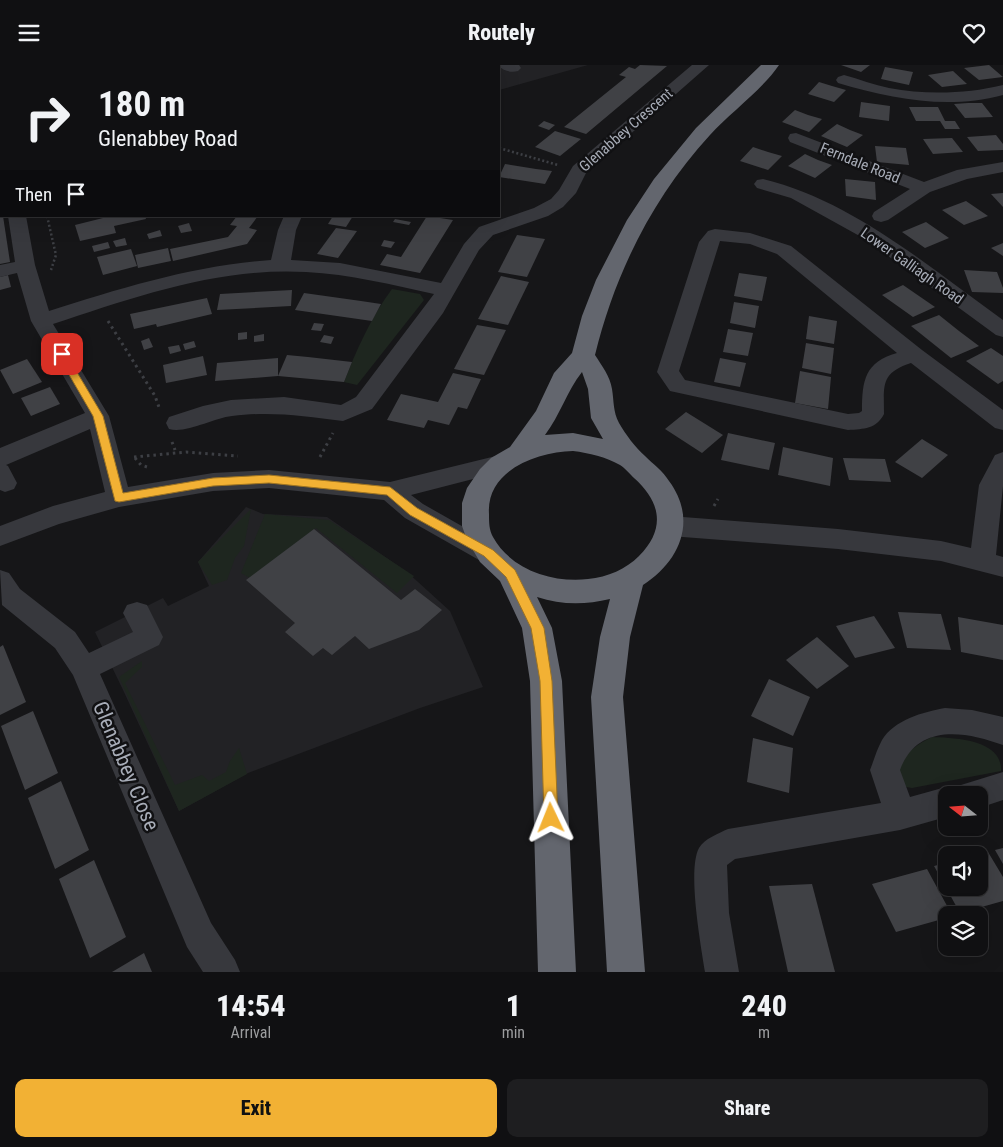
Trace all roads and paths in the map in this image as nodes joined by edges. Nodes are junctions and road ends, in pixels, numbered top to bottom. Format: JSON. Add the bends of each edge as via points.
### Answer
{"nodes":[{"id":1,"x":701,"y":65,"type":"edge"},
{"id":2,"x":771,"y":65,"type":"edge"},
{"id":3,"x":844,"y":80,"type":"dead end"},
{"id":4,"x":1003,"y":91,"type":"edge"},
{"id":5,"x":796,"y":138,"type":"dead end"},
{"id":6,"x":500,"y":147,"type":"edge"},
{"id":7,"x":1003,"y":167,"type":"edge"},
{"id":8,"x":579,"y":170,"type":"junction"},
{"id":9,"x":763,"y":184,"type":"dead end"},
{"id":10,"x":924,"y":188,"type":"junction"},
{"id":11,"x":881,"y":216,"type":"dead end"},
{"id":12,"x":18,"y":217,"type":"edge"},
{"id":13,"x":47,"y":217,"type":"edge"},
{"id":14,"x":293,"y":217,"type":"edge"},
{"id":15,"x":25,"y":265,"type":"junction"},
{"id":16,"x":280,"y":266,"type":"junction"},
{"id":17,"x":0,"y":271,"type":"edge"},
{"id":18,"x":447,"y":290,"type":"junction"},
{"id":19,"x":64,"y":313,"type":"junction"},
{"id":20,"x":106,"y":317,"type":"dead end"},
{"id":21,"x":41,"y":321,"type":"junction"},
{"id":22,"x":1003,"y":330,"type":"edge"},
{"id":23,"x":583,"y":355,"type":"junction"},
{"id":24,"x":914,"y":355,"type":"junction"},
{"id":25,"x":160,"y":411,"type":"dead end"},
{"id":26,"x":98,"y":416,"type":"junction"},
{"id":27,"x":1003,"y":422,"type":"edge"},
{"id":28,"x":173,"y":429,"type":"joint"},
{"id":29,"x":132,"y":450,"type":"dead end"},
{"id":30,"x":175,"y":450,"type":"junction"},
{"id":31,"x":134,"y":457,"type":"junction"},
{"id":32,"x":0,"y":458,"type":"edge"},
{"id":33,"x":510,"y":459,"type":"junction"},
{"id":34,"x":631,"y":459,"type":"junction"},
{"id":35,"x":222,"y":460,"type":"dead end"},
{"id":36,"x":1003,"y":461,"type":"edge"},
{"id":37,"x":152,"y":469,"type":"dead end"},
{"id":38,"x":390,"y":491,"type":"junction"},
{"id":39,"x":119,"y":498,"type":"junction"},
{"id":40,"x":670,"y":526,"type":"junction"},
{"id":41,"x":0,"y":536,"type":"edge"},
{"id":42,"x":500,"y":563,"type":"junction"},
{"id":43,"x":993,"y":564,"type":"edge"},
{"id":44,"x":0,"y":581,"type":"edge"},
{"id":45,"x":629,"y":581,"type":"junction"},
{"id":46,"x":137,"y":613,"type":"dead end"},
{"id":47,"x":84,"y":669,"type":"junction"},
{"id":48,"x":1003,"y":732,"type":"edge"},
{"id":49,"x":1003,"y":786,"type":"edge"},
{"id":50,"x":988,"y":790,"type":"edge"},
{"id":51,"x":938,"y":804,"type":"edge"},
{"id":52,"x":900,"y":815,"type":"junction"},
{"id":53,"x":223,"y":972,"type":"edge"},
{"id":54,"x":558,"y":972,"type":"edge"},
{"id":55,"x":626,"y":972,"type":"edge"},
{"id":56,"x":722,"y":972,"type":"edge"}],
"edges":[{"from":1,"to":8,"type":"street","name":"Glenabbey Crescent"},
{"from":2,"to":23,"type":"highway","via":[[703,132],[664,179],[642,212],[606,280]]},
{"from":3,"to":4,"type":"street","via":[[928,98]]},
{"from":5,"to":10,"type":"street","name":"Ferndale Road"},
{"from":6,"to":8,"type":"path"},
{"from":7,"to":10,"type":"street","name":"Ferndale Road","via":[[963,174]]},
{"from":8,"to":18,"type":"street","name":"Glenabbey Crescent","via":[[567,193],[557,203],[541,212],[486,231],[471,248]]},
{"from":9,"to":22,"type":"street","name":"Lower Galliagh Road","via":[[796,195],[872,235]]},
{"from":10,"to":11,"type":"street","name":"Ferndale Road"},
{"from":12,"to":15,"type":"street"},
{"from":13,"to":19,"type":"path","via":[[56,255],[49,277]]},
{"from":14,"to":16,"type":"street"},
{"from":15,"to":17,"type":"street"},
{"from":15,"to":21,"type":"street"},
{"from":16,"to":18,"type":"street","via":[[359,272]]},
{"from":16,"to":19,"type":"street","via":[[183,278]]},
{"from":18,"to":28,"type":"street","name":"Glenabbey Crescent","via":[[364,403],[353,410],[343,413],[284,405],[258,406],[203,414]]},
{"from":19,"to":21,"type":"street"},
{"from":20,"to":25,"type":"path","via":[[155,396]]},
{"from":21,"to":26,"type":"street"},
{"from":23,"to":33,"type":"highway","via":[[564,379],[547,414]]},
{"from":23,"to":34,"type":"highway","via":[[599,383],[604,419]]},
{"from":24,"to":24,"type":"street","via":[[880,370],[875,383],[873,413],[865,421],[848,422],[678,386],[668,372],[708,243],[715,235],[748,238],[784,250]]},
{"from":24,"to":27,"type":"street"},
{"from":26,"to":32,"type":"street"},
{"from":26,"to":39,"type":"street"},
{"from":28,"to":30,"type":"path"},
{"from":29,"to":31,"type":"path"},
{"from":30,"to":31,"type":"path"},
{"from":30,"to":35,"type":"path","via":[[243,457]]},
{"from":31,"to":37,"type":"path","via":[[141,465]]},
{"from":33,"to":34,"type":"highway","via":[[542,445],[572,442],[603,447]]},
{"from":33,"to":38,"type":"street"},
{"from":33,"to":42,"type":"highway","via":[[485,480],[476,503],[476,529]]},
{"from":34,"to":40,"type":"highway","via":[[664,492]]},
{"from":36,"to":43,"type":"street","via":[[991,485]]},
{"from":38,"to":39,"type":"street","via":[[269,479],[213,482]]},
{"from":38,"to":42,"type":"street","via":[[414,511]]},
{"from":39,"to":41,"type":"street","via":[[53,516]]},
{"from":40,"to":43,"type":"street","via":[[941,551]]},
{"from":40,"to":45,"type":"highway","via":[[664,547],[650,566]]},
{"from":42,"to":45,"type":"highway","via":[[538,586],[569,592],[600,590]]},
{"from":42,"to":54,"type":"highway","via":[[538,628],[546,681]]},
{"from":44,"to":47,"type":"street","name":"Glenabbey Close","via":[[11,597],[65,640]]},
{"from":45,"to":55,"type":"highway","via":[[614,637],[607,697]]},
{"from":46,"to":47,"type":"street","via":[[149,637]]},
{"from":47,"to":53,"type":"street","name":"Glenabbey Close","via":[[199,935]]},
{"from":48,"to":52,"type":"street","via":[[972,722],[944,720],[912,731],[894,746],[885,770]]},
{"from":49,"to":50,"type":"street"},
{"from":51,"to":52,"type":"street"},
{"from":52,"to":56,"type":"street","via":[[728,845],[711,857],[712,913]]}]}
